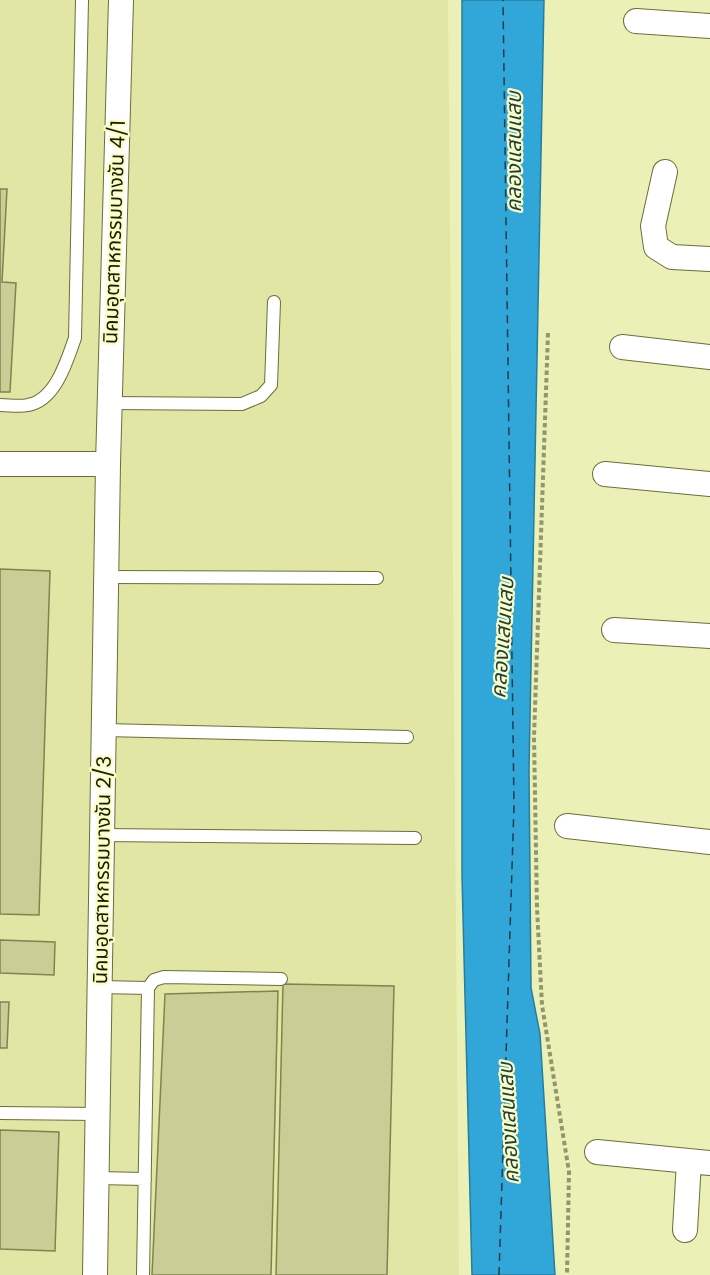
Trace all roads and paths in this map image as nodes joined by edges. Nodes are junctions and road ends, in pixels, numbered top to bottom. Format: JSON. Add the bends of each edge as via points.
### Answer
{"nodes":[{"id":1,"x":82,"y":0,"type":"edge"},
{"id":2,"x":121,"y":0,"type":"edge"},
{"id":3,"x":636,"y":21,"type":"dead end"},
{"id":4,"x":710,"y":26,"type":"edge"},
{"id":5,"x":665,"y":172,"type":"dead end"},
{"id":6,"x":710,"y":259,"type":"edge"},
{"id":7,"x":274,"y":302,"type":"dead end"},
{"id":8,"x":548,"y":333,"type":"dead end"},
{"id":9,"x":622,"y":347,"type":"dead end"},
{"id":10,"x":710,"y":357,"type":"edge"},
{"id":11,"x":110,"y":403,"type":"junction"},
{"id":12,"x":0,"y":405,"type":"edge"},
{"id":13,"x":0,"y":464,"type":"edge"},
{"id":14,"x":108,"y":464,"type":"junction"},
{"id":15,"x":605,"y":474,"type":"dead end"},
{"id":16,"x":710,"y":484,"type":"edge"},
{"id":17,"x":106,"y":577,"type":"junction"},
{"id":18,"x":377,"y":578,"type":"dead end"},
{"id":19,"x":614,"y":630,"type":"dead end"},
{"id":20,"x":710,"y":636,"type":"edge"},
{"id":21,"x":104,"y":730,"type":"junction"},
{"id":22,"x":407,"y":737,"type":"dead end"},
{"id":23,"x":567,"y":826,"type":"dead end"},
{"id":24,"x":102,"y":835,"type":"junction"},
{"id":25,"x":415,"y":838,"type":"dead end"},
{"id":26,"x":710,"y":842,"type":"edge"},
{"id":27,"x":281,"y":979,"type":"dead end"},
{"id":28,"x":100,"y":987,"type":"junction"},
{"id":29,"x":148,"y":988,"type":"junction"},
{"id":30,"x":0,"y":1113,"type":"edge"},
{"id":31,"x":98,"y":1114,"type":"junction"},
{"id":32,"x":597,"y":1152,"type":"dead end"},
{"id":33,"x":699,"y":1162,"type":"edge"},
{"id":34,"x":97,"y":1178,"type":"junction"},
{"id":35,"x":144,"y":1179,"type":"junction"},
{"id":36,"x":685,"y":1230,"type":"dead end"},
{"id":37,"x":95,"y":1275,"type":"edge"},
{"id":38,"x":143,"y":1275,"type":"edge"},
{"id":39,"x":567,"y":1275,"type":"edge"}],
"edges":[{"from":1,"to":12,"type":"lane","via":[[75,338],[63,371],[49,392],[30,405]]},
{"from":2,"to":11,"type":"street","name":"นิคมอุตสาหกรรมบางชัน 4/1"},
{"from":3,"to":4,"type":"street"},
{"from":5,"to":6,"type":"street","via":[[653,226],[656,248],[672,257]]},
{"from":7,"to":11,"type":"lane","via":[[271,385],[261,396],[242,404]]},
{"from":8,"to":39,"type":"path","via":[[534,737],[537,908],[542,1005],[569,1172]]},
{"from":9,"to":10,"type":"street"},
{"from":11,"to":14,"type":"street","name":"นิคมอุตสาหกรรมบางชัน 4/1"},
{"from":13,"to":14,"type":"street"},
{"from":14,"to":17,"type":"street","name":"นิคมอุตสาหกรรมบางชัน 2/3"},
{"from":15,"to":16,"type":"street"},
{"from":17,"to":18,"type":"lane"},
{"from":17,"to":21,"type":"street","name":"นิคมอุตสาหกรรมบางชัน 2/3"},
{"from":19,"to":20,"type":"street"},
{"from":21,"to":22,"type":"lane"},
{"from":21,"to":24,"type":"street","name":"นิคมอุตสาหกรรมบางชัน 2/3"},
{"from":23,"to":26,"type":"street"},
{"from":24,"to":25,"type":"lane"},
{"from":24,"to":28,"type":"street","name":"นิคมอุตสาหกรรมบางชัน 2/3"},
{"from":27,"to":29,"type":"lane","via":[[164,977],[154,980]]},
{"from":28,"to":29,"type":"lane"},
{"from":28,"to":31,"type":"street","name":"นิคมอุตสาหกรรมบางชัน 2/3"},
{"from":29,"to":35,"type":"lane"},
{"from":30,"to":31,"type":"lane"},
{"from":31,"to":34,"type":"street","name":"นิคมอุตสาหกรรมบางชัน 2/3"},
{"from":32,"to":33,"type":"street"},
{"from":33,"to":36,"type":"street"},
{"from":34,"to":35,"type":"lane"},
{"from":34,"to":37,"type":"street","name":"นิคมอุตสาหกรรมบางชัน 2/3"},
{"from":35,"to":38,"type":"lane"}]}
